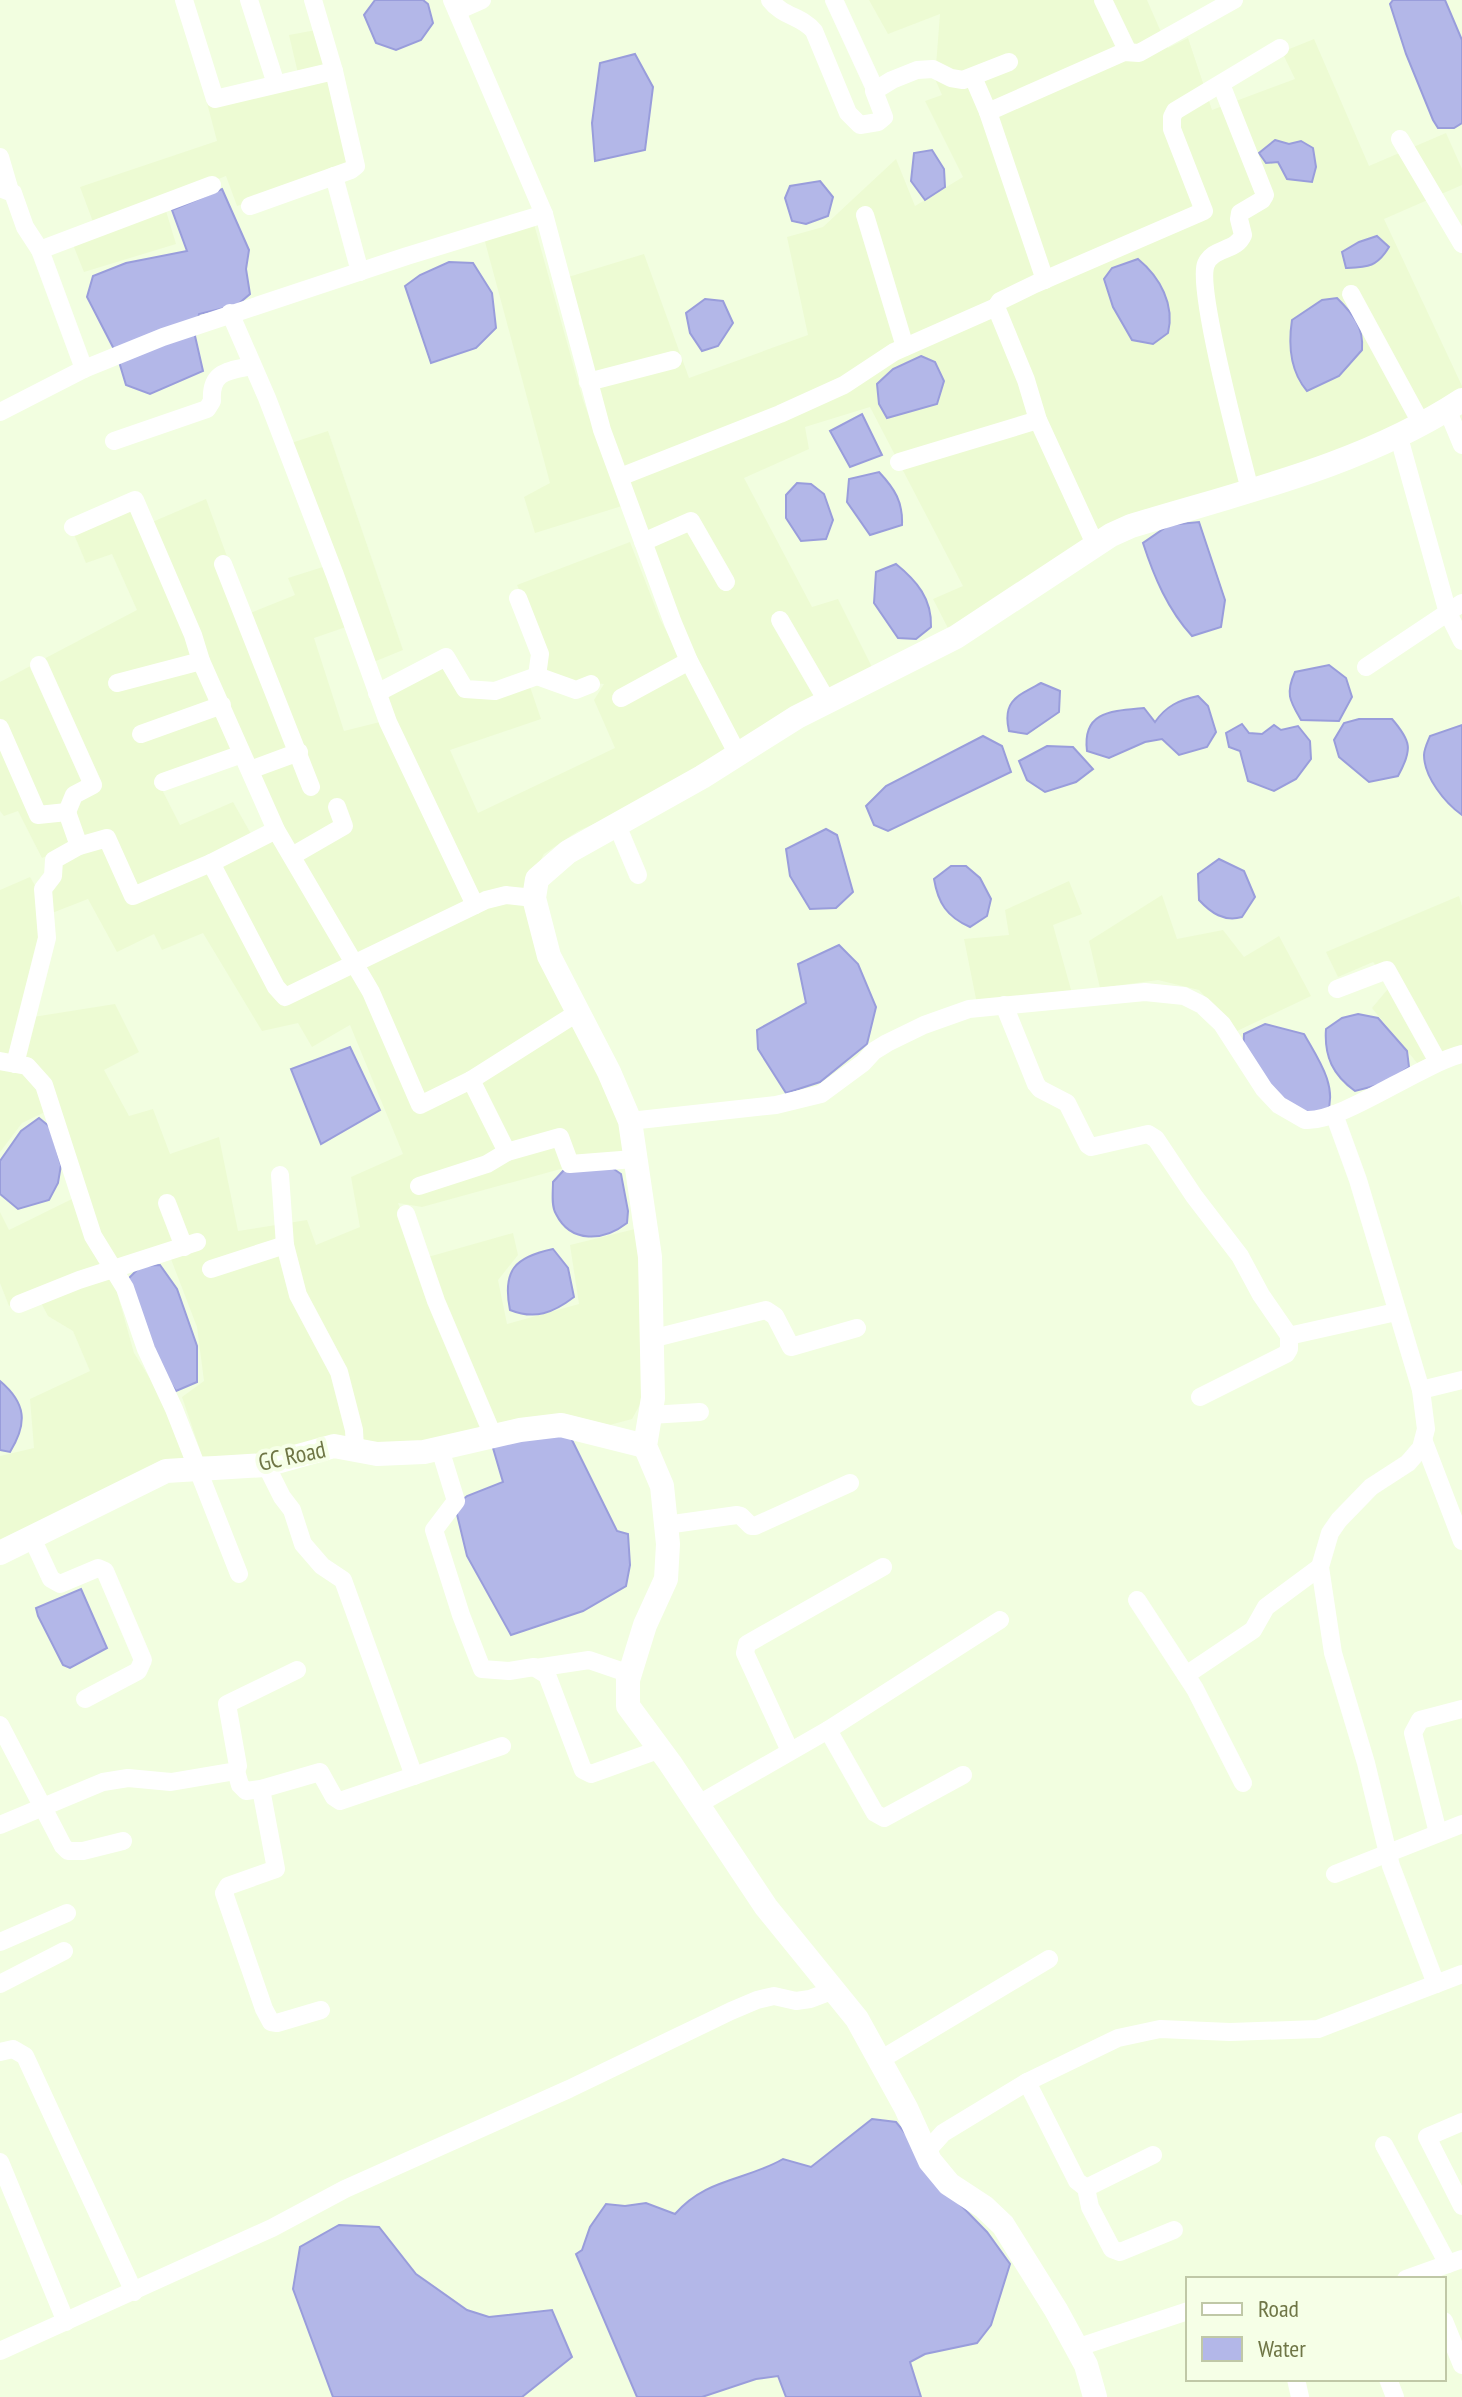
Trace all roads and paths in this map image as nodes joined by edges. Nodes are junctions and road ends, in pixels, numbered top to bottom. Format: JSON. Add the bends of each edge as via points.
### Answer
{"nodes":[{"id":1,"x":184,"y":0,"type":"edge"},
{"id":2,"x":249,"y":0,"type":"edge"},
{"id":3,"x":313,"y":0,"type":"edge"},
{"id":4,"x":482,"y":0,"type":"edge"},
{"id":5,"x":770,"y":0,"type":"edge"},
{"id":6,"x":834,"y":0,"type":"edge"},
{"id":7,"x":1103,"y":0,"type":"edge"},
{"id":8,"x":1234,"y":0,"type":"edge"},
{"id":9,"x":454,"y":5,"type":"edge"},
{"id":10,"x":1280,"y":48,"type":"dead end"},
{"id":11,"x":1128,"y":52,"type":"junction"},
{"id":12,"x":1009,"y":62,"type":"dead end"},
{"id":13,"x":334,"y":71,"type":"junction"},
{"id":14,"x":973,"y":77,"type":"junction"},
{"id":15,"x":276,"y":84,"type":"junction"},
{"id":16,"x":1221,"y":84,"type":"junction"},
{"id":17,"x":875,"y":89,"type":"junction"},
{"id":18,"x":988,"y":112,"type":"junction"},
{"id":19,"x":1400,"y":139,"type":"dead end"},
{"id":20,"x":0,"y":157,"type":"edge"},
{"id":21,"x":334,"y":176,"type":"junction"},
{"id":22,"x":212,"y":185,"type":"dead end"},
{"id":23,"x":5,"y":190,"type":"edge"},
{"id":24,"x":250,"y":206,"type":"dead end"},
{"id":25,"x":544,"y":214,"type":"junction"},
{"id":26,"x":865,"y":215,"type":"dead end"},
{"id":27,"x":1462,"y":244,"type":"edge"},
{"id":28,"x":40,"y":250,"type":"junction"},
{"id":29,"x":360,"y":272,"type":"junction"},
{"id":30,"x":1045,"y":280,"type":"junction"},
{"id":31,"x":1351,"y":294,"type":"dead end"},
{"id":32,"x":996,"y":307,"type":"junction"},
{"id":33,"x":230,"y":313,"type":"junction"},
{"id":34,"x":905,"y":347,"type":"junction"},
{"id":35,"x":673,"y":360,"type":"dead end"},
{"id":36,"x":252,"y":366,"type":"junction"},
{"id":37,"x":84,"y":369,"type":"junction"},
{"id":38,"x":588,"y":382,"type":"junction"},
{"id":39,"x":1455,"y":404,"type":"edge"},
{"id":40,"x":0,"y":412,"type":"edge"},
{"id":41,"x":1038,"y":420,"type":"junction"},
{"id":42,"x":1421,"y":423,"type":"junction"},
{"id":43,"x":1398,"y":434,"type":"junction"},
{"id":44,"x":114,"y":441,"type":"dead end"},
{"id":45,"x":1462,"y":445,"type":"edge"},
{"id":46,"x":899,"y":462,"type":"dead end"},
{"id":47,"x":620,"y":477,"type":"junction"},
{"id":48,"x":1250,"y":490,"type":"junction"},
{"id":49,"x":73,"y":527,"type":"dead end"},
{"id":50,"x":643,"y":542,"type":"junction"},
{"id":51,"x":1095,"y":544,"type":"junction"},
{"id":52,"x":223,"y":564,"type":"dead end"},
{"id":53,"x":726,"y":582,"type":"dead end"},
{"id":54,"x":518,"y":598,"type":"dead end"},
{"id":55,"x":1455,"y":608,"type":"edge"},
{"id":56,"x":780,"y":620,"type":"dead end"},
{"id":57,"x":1462,"y":641,"type":"edge"},
{"id":58,"x":201,"y":661,"type":"junction"},
{"id":59,"x":689,"y":661,"type":"junction"},
{"id":60,"x":39,"y":665,"type":"dead end"},
{"id":61,"x":1366,"y":667,"type":"dead end"},
{"id":62,"x":537,"y":676,"type":"junction"},
{"id":63,"x":117,"y":683,"type":"dead end"},
{"id":64,"x":591,"y":684,"type":"dead end"},
{"id":65,"x":377,"y":693,"type":"junction"},
{"id":66,"x":621,"y":698,"type":"dead end"},
{"id":67,"x":827,"y":701,"type":"junction"},
{"id":68,"x":222,"y":705,"type":"junction"},
{"id":69,"x":0,"y":728,"type":"edge"},
{"id":70,"x":141,"y":734,"type":"dead end"},
{"id":71,"x":299,"y":752,"type":"junction"},
{"id":72,"x":737,"y":753,"type":"junction"},
{"id":73,"x":246,"y":762,"type":"junction"},
{"id":74,"x":163,"y":782,"type":"dead end"},
{"id":75,"x":311,"y":787,"type":"dead end"},
{"id":76,"x":337,"y":807,"type":"dead end"},
{"id":77,"x":67,"y":812,"type":"junction"},
{"id":78,"x":617,"y":825,"type":"junction"},
{"id":79,"x":276,"y":830,"type":"junction"},
{"id":80,"x":79,"y":846,"type":"junction"},
{"id":81,"x":292,"y":856,"type":"junction"},
{"id":82,"x":211,"y":863,"type":"junction"},
{"id":83,"x":638,"y":875,"type":"dead end"},
{"id":84,"x":534,"y":898,"type":"junction"},
{"id":85,"x":475,"y":905,"type":"junction"},
{"id":86,"x":354,"y":962,"type":"junction"},
{"id":87,"x":1337,"y":989,"type":"dead end"},
{"id":88,"x":1004,"y":1005,"type":"junction"},
{"id":89,"x":577,"y":1013,"type":"junction"},
{"id":90,"x":1462,"y":1054,"type":"edge"},
{"id":91,"x":7,"y":1062,"type":"edge"},
{"id":92,"x":1438,"y":1062,"type":"junction"},
{"id":93,"x":471,"y":1080,"type":"junction"},
{"id":94,"x":1334,"y":1114,"type":"junction"},
{"id":95,"x":630,"y":1121,"type":"junction"},
{"id":96,"x":507,"y":1152,"type":"junction"},
{"id":97,"x":634,"y":1159,"type":"junction"},
{"id":98,"x":280,"y":1175,"type":"dead end"},
{"id":99,"x":419,"y":1186,"type":"dead end"},
{"id":100,"x":167,"y":1203,"type":"dead end"},
{"id":101,"x":406,"y":1214,"type":"dead end"},
{"id":102,"x":285,"y":1245,"type":"junction"},
{"id":103,"x":211,"y":1269,"type":"dead end"},
{"id":104,"x":114,"y":1270,"type":"junction"},
{"id":105,"x":19,"y":1304,"type":"dead end"},
{"id":106,"x":1396,"y":1312,"type":"junction"},
{"id":107,"x":857,"y":1328,"type":"dead end"},
{"id":108,"x":1290,"y":1337,"type":"junction"},
{"id":109,"x":651,"y":1339,"type":"junction"},
{"id":110,"x":1462,"y":1380,"type":"edge"},
{"id":111,"x":1421,"y":1390,"type":"junction"},
{"id":112,"x":1200,"y":1397,"type":"dead end"},
{"id":113,"x":700,"y":1412,"type":"dead end"},
{"id":114,"x":650,"y":1415,"type":"junction"},
{"id":115,"x":494,"y":1438,"type":"junction"},
{"id":116,"x":1424,"y":1442,"type":"junction"},
{"id":117,"x":645,"y":1446,"type":"junction"},
{"id":118,"x":355,"y":1449,"type":"junction"},
{"id":119,"x":440,"y":1449,"type":"junction"},
{"id":120,"x":266,"y":1465,"type":"junction"},
{"id":121,"x":196,"y":1468,"type":"junction"},
{"id":122,"x":850,"y":1483,"type":"dead end"},
{"id":123,"x":666,"y":1525,"type":"junction"},
{"id":124,"x":32,"y":1538,"type":"junction"},
{"id":125,"x":1462,"y":1540,"type":"edge"},
{"id":126,"x":0,"y":1553,"type":"edge"},
{"id":127,"x":883,"y":1567,"type":"dead end"},
{"id":128,"x":1320,"y":1567,"type":"junction"},
{"id":129,"x":239,"y":1574,"type":"dead end"},
{"id":130,"x":1137,"y":1600,"type":"dead end"},
{"id":131,"x":1000,"y":1620,"type":"dead end"},
{"id":132,"x":536,"y":1668,"type":"junction"},
{"id":133,"x":297,"y":1670,"type":"dead end"},
{"id":134,"x":630,"y":1674,"type":"junction"},
{"id":135,"x":1186,"y":1675,"type":"junction"},
{"id":136,"x":85,"y":1699,"type":"dead end"},
{"id":137,"x":1462,"y":1709,"type":"edge"},
{"id":138,"x":0,"y":1725,"type":"edge"},
{"id":139,"x":828,"y":1730,"type":"junction"},
{"id":140,"x":502,"y":1746,"type":"dead end"},
{"id":141,"x":658,"y":1750,"type":"junction"},
{"id":142,"x":790,"y":1751,"type":"junction"},
{"id":143,"x":236,"y":1771,"type":"junction"},
{"id":144,"x":963,"y":1775,"type":"dead end"},
{"id":145,"x":414,"y":1776,"type":"junction"},
{"id":146,"x":1243,"y":1783,"type":"dead end"},
{"id":147,"x":261,"y":1789,"type":"junction"},
{"id":148,"x":697,"y":1805,"type":"junction"},
{"id":149,"x":40,"y":1806,"type":"junction"},
{"id":150,"x":1462,"y":1824,"type":"edge"},
{"id":151,"x":0,"y":1825,"type":"edge"},
{"id":152,"x":1438,"y":1833,"type":"junction"},
{"id":153,"x":123,"y":1841,"type":"dead end"},
{"id":154,"x":1387,"y":1853,"type":"junction"},
{"id":155,"x":1335,"y":1874,"type":"dead end"},
{"id":156,"x":67,"y":1913,"type":"dead end"},
{"id":157,"x":0,"y":1942,"type":"edge"},
{"id":158,"x":64,"y":1951,"type":"dead end"},
{"id":159,"x":1049,"y":1959,"type":"dead end"},
{"id":160,"x":1462,"y":1974,"type":"edge"},
{"id":161,"x":0,"y":1984,"type":"edge"},
{"id":162,"x":1436,"y":1984,"type":"junction"},
{"id":163,"x":834,"y":1990,"type":"junction"},
{"id":164,"x":321,"y":2010,"type":"dead end"},
{"id":165,"x":0,"y":2052,"type":"edge"},
{"id":166,"x":880,"y":2060,"type":"junction"},
{"id":167,"x":1027,"y":2082,"type":"junction"},
{"id":168,"x":1462,"y":2122,"type":"edge"},
{"id":169,"x":1384,"y":2145,"type":"dead end"},
{"id":170,"x":926,"y":2152,"type":"junction"},
{"id":171,"x":1153,"y":2155,"type":"dead end"},
{"id":172,"x":0,"y":2162,"type":"edge"},
{"id":173,"x":1086,"y":2188,"type":"junction"},
{"id":174,"x":1462,"y":2206,"type":"edge"},
{"id":175,"x":1174,"y":2230,"type":"dead end"},
{"id":176,"x":1455,"y":2261,"type":"edge"},
{"id":177,"x":1419,"y":2277,"type":"edge"},
{"id":178,"x":134,"y":2292,"type":"junction"},
{"id":179,"x":1186,"y":2312,"type":"edge"},
{"id":180,"x":66,"y":2322,"type":"junction"},
{"id":181,"x":1446,"y":2326,"type":"edge"},
{"id":182,"x":1076,"y":2348,"type":"junction"},
{"id":183,"x":0,"y":2351,"type":"edge"},
{"id":184,"x":1462,"y":2365,"type":"edge"},
{"id":185,"x":1095,"y":2397,"type":"edge"}],
"edges":[{"from":1,"to":15,"type":"street","via":[[215,99]]},
{"from":2,"to":15,"type":"street"},
{"from":3,"to":13,"type":"street"},
{"from":4,"to":9,"type":"street"},
{"from":5,"to":17,"type":"street","via":[[785,15],[811,27],[848,113],[860,125],[884,117]]},
{"from":6,"to":17,"type":"street"},
{"from":7,"to":11,"type":"street"},
{"from":8,"to":11,"type":"street","via":[[1139,53]]},
{"from":9,"to":25,"type":"street"},
{"from":10,"to":16,"type":"street"},
{"from":11,"to":18,"type":"street"},
{"from":12,"to":14,"type":"street"},
{"from":13,"to":15,"type":"street"},
{"from":13,"to":21,"type":"street","via":[[356,166]]},
{"from":14,"to":17,"type":"street","via":[[958,80],[927,69]]},
{"from":14,"to":18,"type":"street"},
{"from":16,"to":30,"type":"street","via":[[1175,111],[1171,123],[1204,211]]},
{"from":16,"to":48,"type":"street","via":[[1265,195],[1240,213],[1240,242],[1210,257],[1204,270],[1216,349]]},
{"from":18,"to":30,"type":"street"},
{"from":19,"to":27,"type":"street"},
{"from":20,"to":23,"type":"street"},
{"from":21,"to":24,"type":"street"},
{"from":21,"to":29,"type":"street"},
{"from":22,"to":28,"type":"street"},
{"from":23,"to":28,"type":"street","via":[[15,196]]},
{"from":25,"to":29,"type":"street"},
{"from":25,"to":38,"type":"street"},
{"from":26,"to":34,"type":"street"},
{"from":28,"to":37,"type":"street"},
{"from":29,"to":33,"type":"street"},
{"from":30,"to":32,"type":"street"},
{"from":31,"to":42,"type":"street"},
{"from":32,"to":34,"type":"street"},
{"from":32,"to":41,"type":"street"},
{"from":33,"to":36,"type":"street"},
{"from":33,"to":37,"type":"street"},
{"from":34,"to":47,"type":"street","via":[[844,385]]},
{"from":35,"to":38,"type":"street"},
{"from":36,"to":44,"type":"street","via":[[216,379],[207,409]]},
{"from":36,"to":65,"type":"street"},
{"from":37,"to":40,"type":"street"},
{"from":38,"to":47,"type":"street"},
{"from":39,"to":42,"type":"street"},
{"from":39,"to":45,"type":"street"},
{"from":41,"to":46,"type":"street"},
{"from":41,"to":51,"type":"street"},
{"from":42,"to":43,"type":"street"},
{"from":43,"to":48,"type":"street","via":[[1310,472]]},
{"from":43,"to":55,"type":"street"},
{"from":47,"to":50,"type":"street"},
{"from":48,"to":51,"type":"street","via":[[1131,526]]},
{"from":49,"to":58,"type":"street","via":[[135,500]]},
{"from":50,"to":53,"type":"street","via":[[691,521]]},
{"from":50,"to":59,"type":"street"},
{"from":51,"to":67,"type":"street","via":[[956,637]]},
{"from":52,"to":71,"type":"street"},
{"from":54,"to":62,"type":"street","via":[[540,654]]},
{"from":55,"to":57,"type":"street"},
{"from":55,"to":61,"type":"street"},
{"from":56,"to":67,"type":"street"},
{"from":58,"to":63,"type":"street"},
{"from":58,"to":68,"type":"street"},
{"from":59,"to":66,"type":"street"},
{"from":59,"to":72,"type":"street"},
{"from":60,"to":77,"type":"street","via":[[93,785],[74,795]]},
{"from":62,"to":64,"type":"street","via":[[576,690]]},
{"from":62,"to":65,"type":"street","via":[[495,691],[465,689],[446,657]]},
{"from":65,"to":85,"type":"street"},
{"from":67,"to":72,"type":"street"},
{"from":68,"to":70,"type":"street"},
{"from":68,"to":73,"type":"street"},
{"from":69,"to":77,"type":"street","via":[[38,815]]},
{"from":71,"to":73,"type":"street"},
{"from":71,"to":75,"type":"street"},
{"from":72,"to":78,"type":"street"},
{"from":73,"to":74,"type":"street"},
{"from":73,"to":79,"type":"street"},
{"from":76,"to":81,"type":"street","via":[[344,826]]},
{"from":77,"to":80,"type":"street"},
{"from":78,"to":83,"type":"street"},
{"from":78,"to":84,"type":"street","via":[[550,865],[537,879]]},
{"from":79,"to":81,"type":"street"},
{"from":79,"to":82,"type":"street"},
{"from":80,"to":82,"type":"street","via":[[107,838],[133,896]]},
{"from":80,"to":91,"type":"street","via":[[54,860],[53,876],[43,889],[47,938]]},
{"from":81,"to":86,"type":"street"},
{"from":82,"to":86,"type":"street","via":[[285,997]]},
{"from":84,"to":85,"type":"street","via":[[506,895]]},
{"from":84,"to":89,"type":"street","via":[[549,956]]},
{"from":85,"to":86,"type":"street"},
{"from":86,"to":93,"type":"street","via":[[420,1105]]},
{"from":87,"to":92,"type":"street","via":[[1387,970]]},
{"from":88,"to":94,"type":"street","via":[[1145,992],[1184,996],[1222,1024],[1279,1105],[1305,1120]]},
{"from":88,"to":95,"type":"street","via":[[969,1009],[903,1034],[821,1094],[776,1105]]},
{"from":88,"to":108,"type":"street","via":[[1036,1084],[1067,1103],[1088,1145],[1148,1134],[1156,1139]]},
{"from":89,"to":93,"type":"street"},
{"from":89,"to":95,"type":"street"},
{"from":90,"to":92,"type":"street"},
{"from":91,"to":104,"type":"street","via":[[27,1066],[44,1085],[93,1236]]},
{"from":92,"to":94,"type":"street"},
{"from":93,"to":96,"type":"street"},
{"from":94,"to":106,"type":"street"},
{"from":95,"to":97,"type":"street"},
{"from":96,"to":97,"type":"street","via":[[560,1137],[570,1164]]},
{"from":96,"to":99,"type":"street"},
{"from":97,"to":109,"type":"street","via":[[650,1257]]},
{"from":98,"to":102,"type":"street"},
{"from":100,"to":104,"type":"street","via":[[191,1244]]},
{"from":101,"to":115,"type":"street"},
{"from":102,"to":103,"type":"street"},
{"from":102,"to":118,"type":"street","via":[[298,1295],[339,1372]]},
{"from":104,"to":105,"type":"street"},
{"from":104,"to":121,"type":"street"},
{"from":106,"to":108,"type":"street"},
{"from":106,"to":111,"type":"street"},
{"from":107,"to":109,"type":"street","via":[[791,1347],[775,1316],[766,1310]]},
{"from":108,"to":112,"type":"street","via":[[1286,1354]]},
{"from":109,"to":114,"type":"street"},
{"from":110,"to":111,"type":"street"},
{"from":111,"to":116,"type":"street"},
{"from":113,"to":114,"type":"street"},
{"from":114,"to":117,"type":"street"},
{"from":115,"to":117,"type":"street","name":"GC Road","via":[[561,1425]]},
{"from":115,"to":119,"type":"street","name":"GC Road"},
{"from":116,"to":125,"type":"street"},
{"from":116,"to":128,"type":"street","via":[[1408,1463],[1346,1510],[1330,1533]]},
{"from":117,"to":123,"type":"street","via":[[662,1486]]},
{"from":118,"to":119,"type":"street","name":"GC Road","via":[[377,1454]]},
{"from":118,"to":120,"type":"street","name":"GC Road","via":[[334,1446]]},
{"from":119,"to":132,"type":"street","via":[[456,1501],[434,1530],[482,1669]]},
{"from":120,"to":121,"type":"street","name":"GC Road"},
{"from":120,"to":145,"type":"street","via":[[292,1510],[303,1544],[343,1580]]},
{"from":121,"to":124,"type":"street","name":"GC Road","via":[[166,1471]]},
{"from":121,"to":129,"type":"street"},
{"from":122,"to":123,"type":"street","via":[[755,1526],[737,1515]]},
{"from":123,"to":134,"type":"street","via":[[666,1579]]},
{"from":124,"to":126,"type":"street","name":"GC Road"},
{"from":124,"to":136,"type":"street","via":[[51,1579],[60,1584],[98,1568],[105,1571],[143,1660],[138,1671]]},
{"from":127,"to":142,"type":"street","via":[[747,1644],[745,1653]]},
{"from":128,"to":135,"type":"street","via":[[1266,1607],[1253,1630]]},
{"from":128,"to":154,"type":"street","via":[[1333,1653]]},
{"from":130,"to":135,"type":"street"},
{"from":131,"to":139,"type":"street"},
{"from":132,"to":134,"type":"street","via":[[589,1660]]},
{"from":132,"to":141,"type":"street","via":[[547,1675],[587,1773]]},
{"from":133,"to":143,"type":"street","via":[[227,1704]]},
{"from":134,"to":141,"type":"street","via":[[628,1706]]},
{"from":135,"to":146,"type":"street"},
{"from":137,"to":152,"type":"street","via":[[1420,1720],[1413,1733]]},
{"from":138,"to":149,"type":"street"},
{"from":139,"to":142,"type":"street"},
{"from":139,"to":144,"type":"street","via":[[875,1813],[884,1818]]},
{"from":140,"to":145,"type":"street"},
{"from":141,"to":148,"type":"street"},
{"from":142,"to":148,"type":"street"},
{"from":143,"to":147,"type":"street","via":[[246,1791]]},
{"from":143,"to":149,"type":"street","via":[[171,1782],[116,1779]]},
{"from":145,"to":147,"type":"street","via":[[340,1801],[320,1772]]},
{"from":147,"to":164,"type":"street","via":[[276,1869],[228,1886],[224,1893],[271,2022]]},
{"from":148,"to":163,"type":"street","via":[[766,1907]]},
{"from":149,"to":151,"type":"street"},
{"from":149,"to":153,"type":"street","via":[[68,1851]]},
{"from":150,"to":152,"type":"street"},
{"from":152,"to":154,"type":"street"},
{"from":154,"to":155,"type":"street"},
{"from":154,"to":162,"type":"street"},
{"from":156,"to":157,"type":"street"},
{"from":158,"to":161,"type":"street"},
{"from":159,"to":166,"type":"street"},
{"from":160,"to":162,"type":"street"},
{"from":162,"to":167,"type":"street","via":[[1318,2029],[1160,2029],[1118,2038]]},
{"from":163,"to":166,"type":"street"},
{"from":163,"to":178,"type":"street","via":[[810,1999],[774,1996],[744,2005]]},
{"from":165,"to":178,"type":"street","via":[[13,2049],[25,2056]]},
{"from":166,"to":170,"type":"street"},
{"from":167,"to":170,"type":"street","via":[[943,2133]]},
{"from":167,"to":173,"type":"street","via":[[1077,2181]]},
{"from":168,"to":174,"type":"street","via":[[1427,2137]]},
{"from":169,"to":176,"type":"street"},
{"from":170,"to":182,"type":"street","via":[[949,2184],[1003,2225]]},
{"from":171,"to":173,"type":"street"},
{"from":172,"to":180,"type":"street"},
{"from":173,"to":175,"type":"street","via":[[1112,2249],[1120,2252]]},
{"from":176,"to":177,"type":"street"},
{"from":178,"to":180,"type":"street"},
{"from":179,"to":182,"type":"street"},
{"from":180,"to":183,"type":"street"},
{"from":181,"to":184,"type":"street"},
{"from":182,"to":185,"type":"street"}]}
